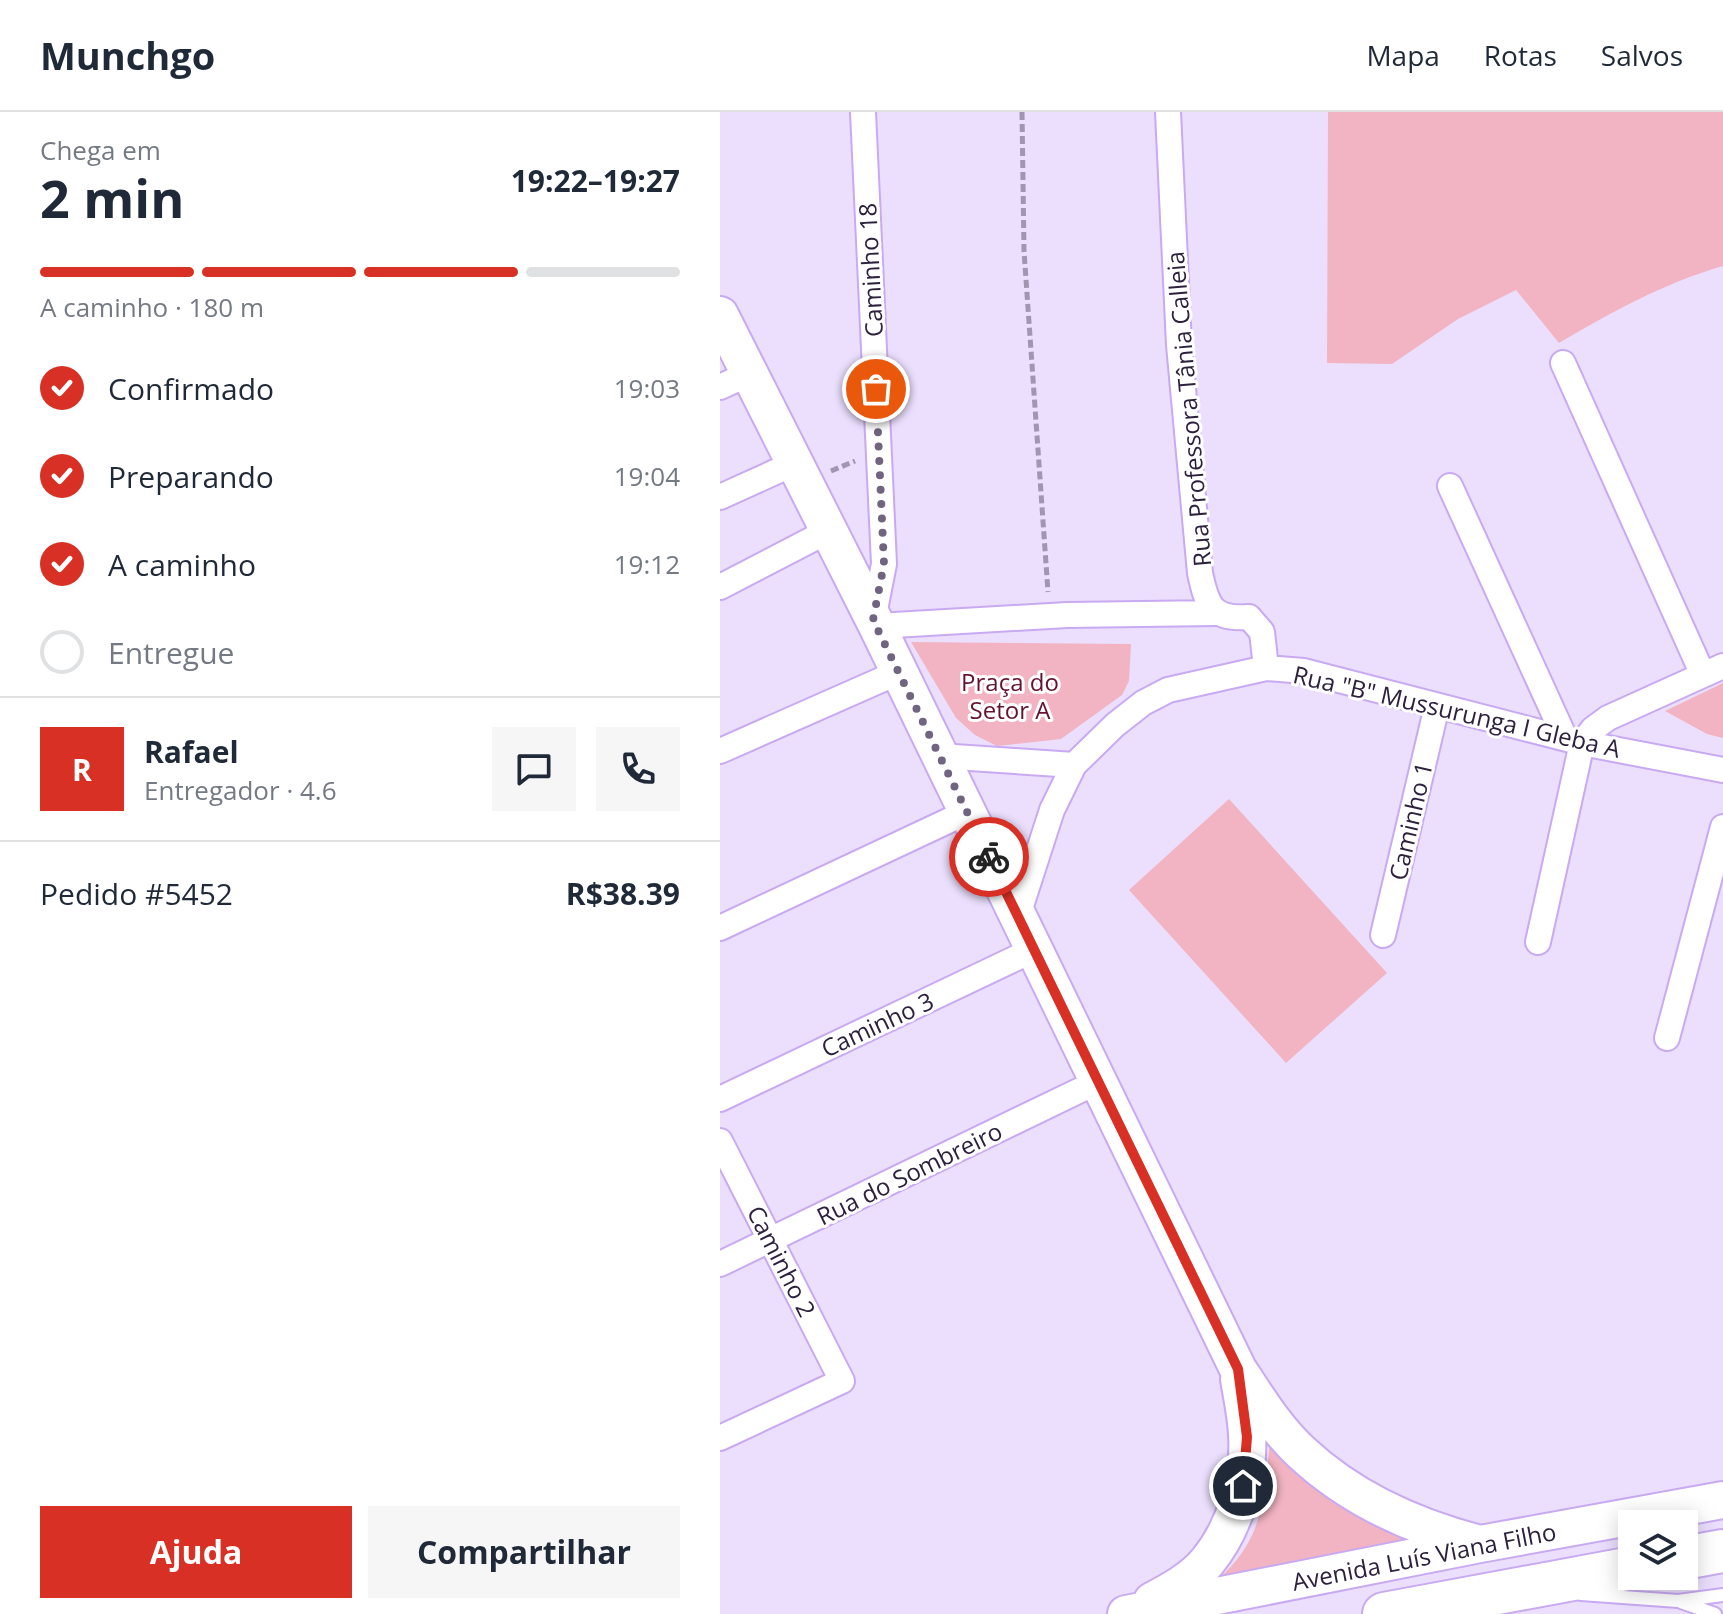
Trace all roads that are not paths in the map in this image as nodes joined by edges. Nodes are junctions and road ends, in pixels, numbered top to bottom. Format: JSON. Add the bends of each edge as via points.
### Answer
{"nodes":[{"id":1,"x":863,"y":112,"type":"edge"},
{"id":2,"x":1168,"y":112,"type":"edge"},
{"id":3,"x":720,"y":315,"type":"edge"},
{"id":4,"x":1563,"y":363,"type":"dead end"},
{"id":5,"x":734,"y":380,"type":"edge"},
{"id":6,"x":800,"y":473,"type":"junction"},
{"id":7,"x":1450,"y":486,"type":"dead end"},
{"id":8,"x":720,"y":497,"type":"edge"},
{"id":9,"x":828,"y":531,"type":"junction"},
{"id":10,"x":720,"y":587,"type":"edge"},
{"id":11,"x":1216,"y":613,"type":"junction"},
{"id":12,"x":875,"y":623,"type":"junction"},
{"id":13,"x":1266,"y":668,"type":"junction"},
{"id":14,"x":1713,"y":670,"type":"edge"},
{"id":15,"x":899,"y":672,"type":"junction"},
{"id":16,"x":1437,"y":706,"type":"junction"},
{"id":17,"x":1573,"y":740,"type":"junction"},
{"id":18,"x":720,"y":751,"type":"edge"},
{"id":19,"x":940,"y":756,"type":"junction"},
{"id":20,"x":1074,"y":765,"type":"junction"},
{"id":21,"x":1723,"y":770,"type":"edge"},
{"id":22,"x":967,"y":812,"type":"junction"},
{"id":23,"x":1723,"y":827,"type":"edge"},
{"id":24,"x":1018,"y":915,"type":"junction"},
{"id":25,"x":720,"y":928,"type":"edge"},
{"id":26,"x":1383,"y":935,"type":"dead end"},
{"id":27,"x":1538,"y":942,"type":"dead end"},
{"id":28,"x":1033,"y":950,"type":"junction"},
{"id":29,"x":1667,"y":1038,"type":"dead end"},
{"id":30,"x":1097,"y":1082,"type":"junction"},
{"id":31,"x":720,"y":1099,"type":"edge"},
{"id":32,"x":720,"y":1141,"type":"edge"},
{"id":33,"x":771,"y":1239,"type":"junction"},
{"id":34,"x":720,"y":1264,"type":"edge"},
{"id":35,"x":1238,"y":1369,"type":"junction"},
{"id":36,"x":720,"y":1438,"type":"edge"},
{"id":37,"x":1723,"y":1500,"type":"edge"},
{"id":38,"x":1480,"y":1544,"type":"junction"},
{"id":39,"x":1723,"y":1551,"type":"edge"},
{"id":40,"x":1698,"y":1555,"type":"edge"},
{"id":41,"x":1618,"y":1571,"type":"edge"},
{"id":42,"x":1522,"y":1588,"type":"junction"},
{"id":43,"x":1723,"y":1597,"type":"edge"},
{"id":44,"x":1678,"y":1601,"type":"junction"},
{"id":45,"x":1723,"y":1613,"type":"edge"},
{"id":46,"x":1127,"y":1614,"type":"edge"},
{"id":47,"x":1384,"y":1614,"type":"edge"},
{"id":48,"x":1715,"y":1614,"type":"edge"}],
"edges":[{"from":1,"to":12,"type":"street","name":"Caminho 18","via":[[884,564]]},
{"from":2,"to":11,"type":"street","name":"Rua Professora Tânia Calleia","via":[[1196,547],[1204,590]]},
{"from":3,"to":5,"type":"main road"},
{"from":4,"to":14,"type":"street"},
{"from":5,"to":6,"type":"main road"},
{"from":6,"to":8,"type":"street"},
{"from":6,"to":9,"type":"main road"},
{"from":7,"to":17,"type":"street"},
{"from":9,"to":10,"type":"street"},
{"from":9,"to":12,"type":"main road"},
{"from":11,"to":12,"type":"street"},
{"from":11,"to":13,"type":"street","via":[[1249,617],[1262,632]]},
{"from":12,"to":15,"type":"main road"},
{"from":13,"to":16,"type":"street","name":"Rua \"B\" Mussurunga I Gleba A","via":[[1304,671]]},
{"from":13,"to":20,"type":"street","name":"Rua \"B\" Mussurunga I Gleba A","via":[[1168,690],[1115,725]]},
{"from":14,"to":17,"type":"street","via":[[1608,718]]},
{"from":15,"to":18,"type":"street"},
{"from":15,"to":19,"type":"main road"},
{"from":16,"to":17,"type":"street","name":"Rua \"B\" Mussurunga I Gleba A"},
{"from":16,"to":26,"type":"street","name":"Caminho 1"},
{"from":17,"to":21,"type":"street","name":"Rua \"B\" Mussurunga I Gleba A"},
{"from":17,"to":27,"type":"street"},
{"from":19,"to":20,"type":"street"},
{"from":19,"to":22,"type":"main road"},
{"from":20,"to":24,"type":"street","name":"Rua \"B\" Mussurunga I Gleba A","via":[[1052,810]]},
{"from":22,"to":24,"type":"main road"},
{"from":22,"to":25,"type":"street"},
{"from":23,"to":29,"type":"street"},
{"from":24,"to":28,"type":"main road"},
{"from":28,"to":30,"type":"main road"},
{"from":28,"to":31,"type":"street","name":"Caminho 3"},
{"from":30,"to":33,"type":"street","name":"Rua do Sombreiro"},
{"from":30,"to":35,"type":"main road"},
{"from":32,"to":33,"type":"street","name":"Caminho 2"},
{"from":33,"to":34,"type":"street","name":"Rua do Sombreiro"},
{"from":33,"to":36,"type":"street","name":"Caminho 2","via":[[842,1381]]},
{"from":35,"to":38,"type":"main road","via":[[1300,1452],[1347,1488],[1399,1518]]},
{"from":35,"to":46,"type":"main road","via":[[1247,1437],[1243,1486],[1229,1528],[1206,1562],[1176,1588]]},
{"from":37,"to":38,"type":"main road","name":"Avenida Luís Viana Filho"},
{"from":38,"to":46,"type":"main road","name":"Avenida Luís Viana Filho"},
{"from":39,"to":40,"type":"highway"},
{"from":41,"to":42,"type":"highway","name":"Avenida Luís Viana Filho"},
{"from":42,"to":44,"type":"lane"},
{"from":42,"to":47,"type":"highway","name":"Avenida Luís Viana Filho"},
{"from":43,"to":44,"type":"lane"},
{"from":43,"to":45,"type":"lane"},
{"from":44,"to":48,"type":"lane"}]}
